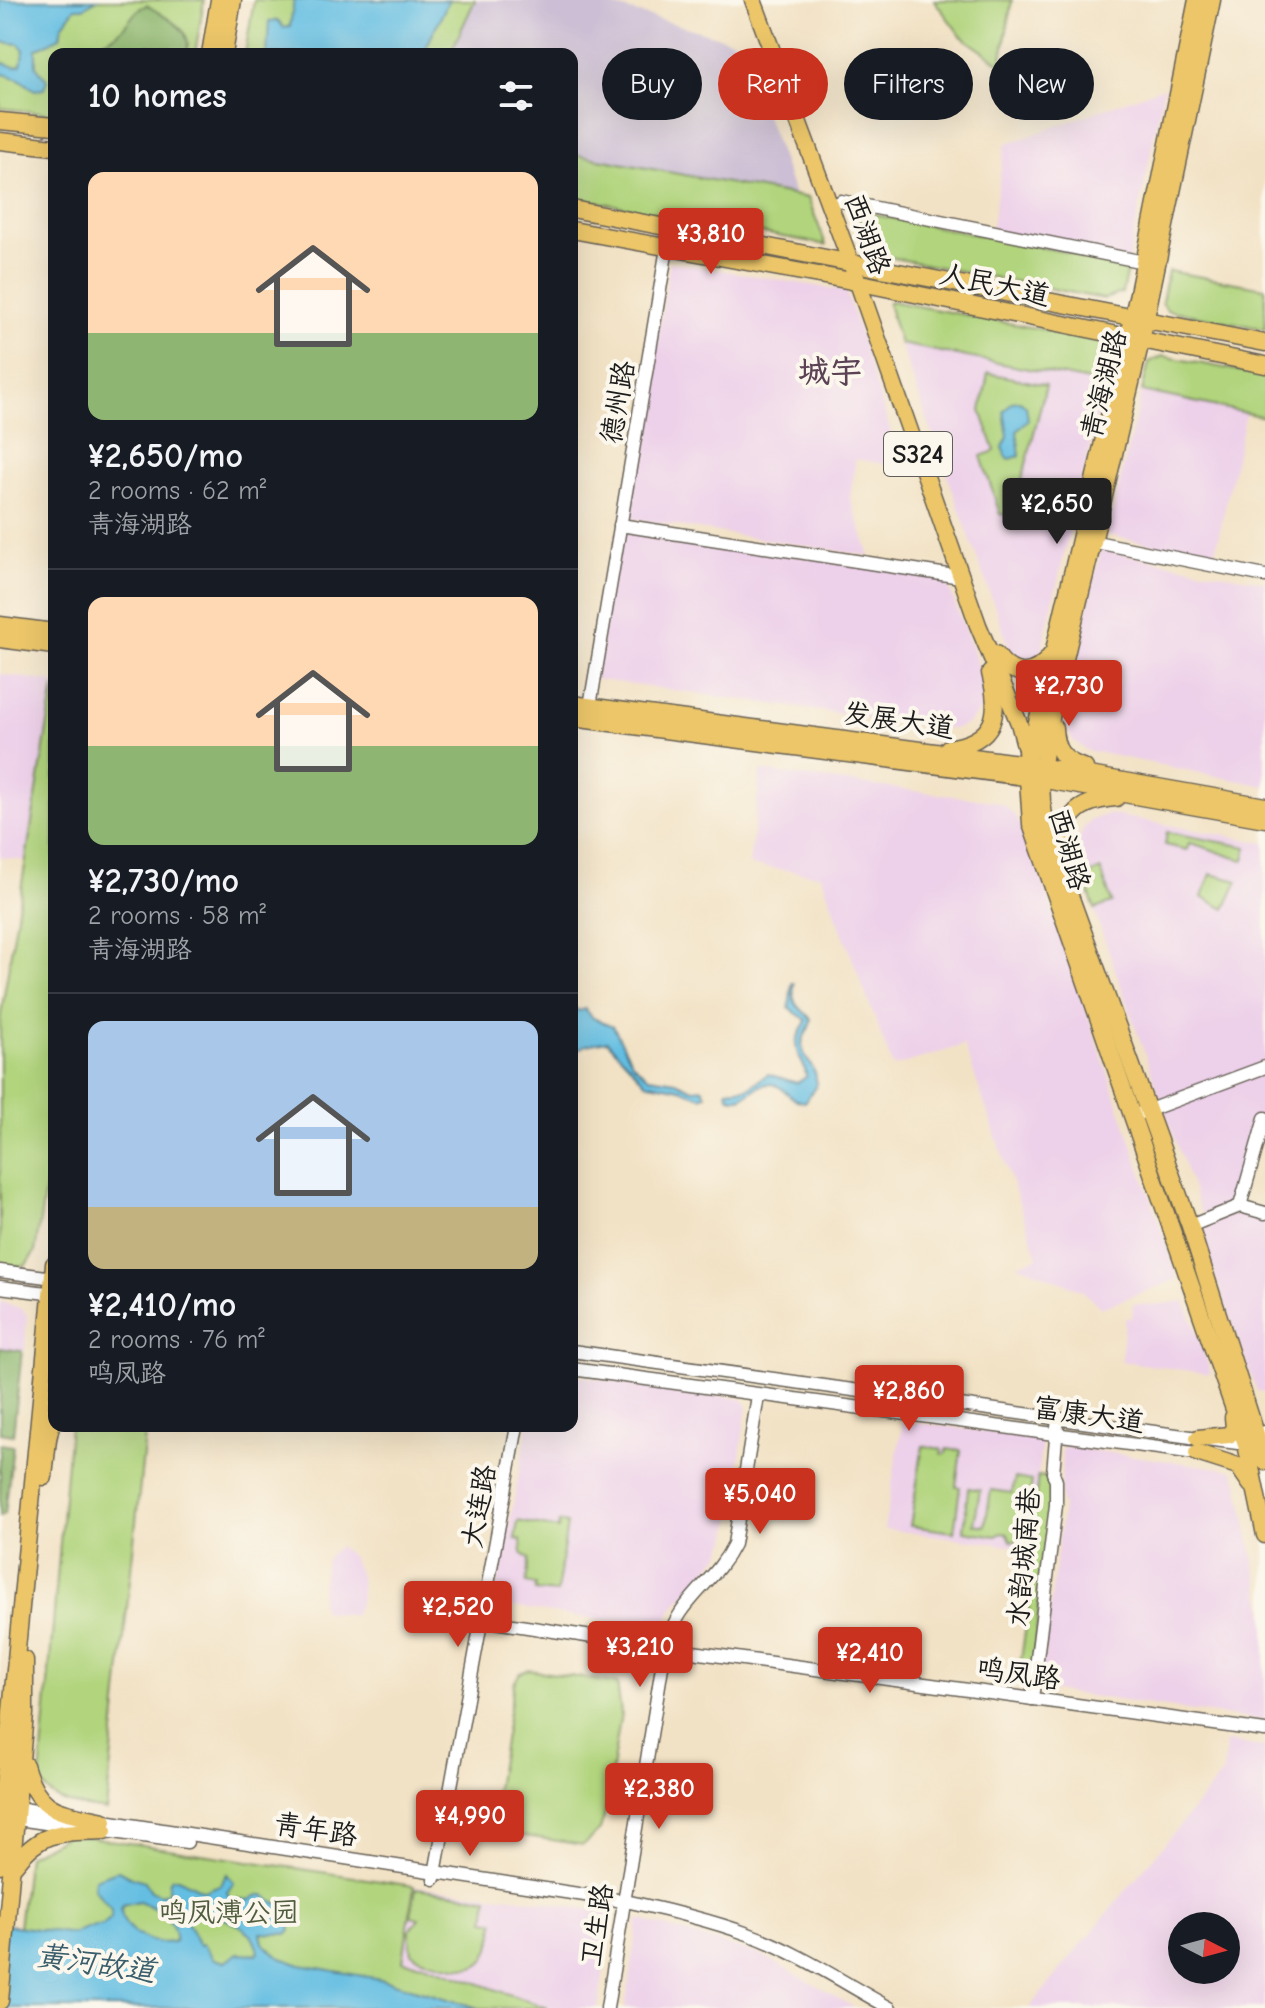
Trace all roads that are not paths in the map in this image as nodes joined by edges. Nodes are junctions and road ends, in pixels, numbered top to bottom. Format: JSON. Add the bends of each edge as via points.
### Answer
{"nodes":[{"id":1,"x":219,"y":0,"type":"edge"},
{"id":2,"x":233,"y":0,"type":"edge"},
{"id":3,"x":753,"y":0,"type":"edge"},
{"id":4,"x":1197,"y":0,"type":"edge"},
{"id":5,"x":1212,"y":0,"type":"edge"},
{"id":6,"x":211,"y":48,"type":"edge"},
{"id":7,"x":225,"y":48,"type":"edge"},
{"id":8,"x":0,"y":121,"type":"edge"},
{"id":9,"x":48,"y":125,"type":"edge"},
{"id":10,"x":0,"y":141,"type":"edge"},
{"id":11,"x":48,"y":146,"type":"edge"},
{"id":12,"x":841,"y":201,"type":"dead end"},
{"id":13,"x":578,"y":210,"type":"edge"},
{"id":14,"x":578,"y":231,"type":"edge"},
{"id":15,"x":667,"y":248,"type":"junction"},
{"id":16,"x":797,"y":253,"type":"junction"},
{"id":17,"x":1144,"y":262,"type":"junction"},
{"id":18,"x":851,"y":263,"type":"junction"},
{"id":19,"x":794,"y":270,"type":"junction"},
{"id":20,"x":914,"y":275,"type":"junction"},
{"id":21,"x":858,"y":282,"type":"junction"},
{"id":22,"x":909,"y":293,"type":"junction"},
{"id":23,"x":1139,"y":319,"type":"junction"},
{"id":24,"x":1134,"y":340,"type":"junction"},
{"id":25,"x":1265,"y":343,"type":"edge"},
{"id":26,"x":1265,"y":365,"type":"edge"},
{"id":27,"x":620,"y":525,"type":"junction"},
{"id":28,"x":1091,"y":541,"type":"junction"},
{"id":29,"x":1265,"y":576,"type":"edge"},
{"id":30,"x":961,"y":577,"type":"junction"},
{"id":31,"x":0,"y":625,"type":"edge"},
{"id":32,"x":978,"y":625,"type":"junction"},
{"id":33,"x":48,"y":631,"type":"edge"},
{"id":34,"x":0,"y":639,"type":"edge"},
{"id":35,"x":48,"y":645,"type":"edge"},
{"id":36,"x":1052,"y":654,"type":"junction"},
{"id":37,"x":1059,"y":681,"type":"junction"},
{"id":38,"x":578,"y":705,"type":"edge"},
{"id":39,"x":590,"y":706,"type":"junction"},
{"id":40,"x":578,"y":719,"type":"edge"},
{"id":41,"x":899,"y":745,"type":"junction"},
{"id":42,"x":1034,"y":772,"type":"junction"},
{"id":43,"x":981,"y":773,"type":"junction"},
{"id":44,"x":1139,"y":790,"type":"junction"},
{"id":45,"x":1265,"y":806,"type":"edge"},
{"id":46,"x":1265,"y":819,"type":"edge"},
{"id":47,"x":1031,"y":824,"type":"junction"},
{"id":48,"x":1076,"y":912,"type":"junction"},
{"id":49,"x":1265,"y":1067,"type":"edge"},
{"id":50,"x":1140,"y":1114,"type":"junction"},
{"id":51,"x":1265,"y":1118,"type":"edge"},
{"id":52,"x":1240,"y":1206,"type":"junction"},
{"id":53,"x":1265,"y":1213,"type":"edge"},
{"id":54,"x":1190,"y":1226,"type":"junction"},
{"id":55,"x":0,"y":1271,"type":"edge"},
{"id":56,"x":48,"y":1281,"type":"edge"},
{"id":57,"x":48,"y":1282,"type":"edge"},
{"id":58,"x":0,"y":1287,"type":"edge"},
{"id":59,"x":48,"y":1344,"type":"edge"},
{"id":60,"x":578,"y":1352,"type":"edge"},
{"id":61,"x":578,"y":1370,"type":"edge"},
{"id":62,"x":1225,"y":1384,"type":"junction"},
{"id":63,"x":761,"y":1396,"type":"junction"},
{"id":64,"x":1058,"y":1419,"type":"junction"},
{"id":65,"x":50,"y":1432,"type":"edge"},
{"id":66,"x":516,"y":1432,"type":"edge"},
{"id":67,"x":1056,"y":1434,"type":"junction"},
{"id":68,"x":1197,"y":1446,"type":"junction"},
{"id":69,"x":1260,"y":1446,"type":"edge"},
{"id":70,"x":1265,"y":1471,"type":"edge"},
{"id":71,"x":1261,"y":1512,"type":"junction"},
{"id":72,"x":1265,"y":1535,"type":"edge"},
{"id":73,"x":481,"y":1620,"type":"junction"},
{"id":74,"x":668,"y":1648,"type":"junction"},
{"id":75,"x":1032,"y":1699,"type":"junction"},
{"id":76,"x":1265,"y":1731,"type":"edge"},
{"id":77,"x":15,"y":1756,"type":"junction"},
{"id":78,"x":0,"y":1774,"type":"edge"},
{"id":79,"x":6,"y":1811,"type":"edge"},
{"id":80,"x":104,"y":1826,"type":"junction"},
{"id":81,"x":7,"y":1866,"type":"edge"},
{"id":82,"x":435,"y":1875,"type":"junction"},
{"id":83,"x":626,"y":1905,"type":"junction"},
{"id":84,"x":0,"y":2001,"type":"edge"},
{"id":85,"x":610,"y":2008,"type":"edge"},
{"id":86,"x":873,"y":2008,"type":"edge"},
{"id":87,"x":890,"y":2008,"type":"edge"}],
"edges":[{"from":1,"to":6,"type":"main road"},
{"from":2,"to":7,"type":"main road"},
{"from":3,"to":18,"type":"main road","name":"西湖路","number":"S324"},
{"from":4,"to":17,"type":"main road","name":"青海湖路"},
{"from":5,"to":23,"type":"main road","name":"青海湖路"},
{"from":8,"to":9,"type":"main road"},
{"from":10,"to":11,"type":"main road"},
{"from":12,"to":17,"type":"street"},
{"from":13,"to":16,"type":"main road","name":"人民大道"},
{"from":14,"to":15,"type":"main road","name":"人民大道"},
{"from":15,"to":19,"type":"main road","name":"人民大道"},
{"from":15,"to":27,"type":"street","name":"德州路"},
{"from":16,"to":18,"type":"main road","name":"人民大道"},
{"from":16,"to":19,"type":"main road"},
{"from":17,"to":23,"type":"main road","name":"青海湖路"},
{"from":18,"to":20,"type":"main road","name":"人民大道"},
{"from":18,"to":21,"type":"main road","name":"西湖路","number":"S324"},
{"from":19,"to":21,"type":"main road","name":"人民大道"},
{"from":20,"to":22,"type":"main road"},
{"from":20,"to":23,"type":"main road","name":"人民大道"},
{"from":21,"to":22,"type":"main road","name":"人民大道"},
{"from":21,"to":30,"type":"main road","name":"西湖路","number":"S324"},
{"from":22,"to":24,"type":"main road","name":"人民大道"},
{"from":23,"to":24,"type":"main road","name":"青海湖路"},
{"from":23,"to":25,"type":"main road","name":"人民大道"},
{"from":24,"to":26,"type":"main road","name":"人民大道"},
{"from":24,"to":28,"type":"main road","name":"青海湖路"},
{"from":24,"to":36,"type":"main road","name":"青海湖路"},
{"from":27,"to":30,"type":"street"},
{"from":27,"to":39,"type":"street","name":"德州路"},
{"from":28,"to":29,"type":"street"},
{"from":28,"to":37,"type":"main road","name":"青海湖路"},
{"from":30,"to":32,"type":"main road","name":"西湖路","number":"S324"},
{"from":31,"to":33,"type":"main road"},
{"from":32,"to":36,"type":"main road","via":[[1012,670],[1036,670]]},
{"from":32,"to":41,"type":"main road","via":[[996,702],[991,726],[960,746]]},
{"from":32,"to":42,"type":"main road","name":"西湖路","number":"S324"},
{"from":34,"to":35,"type":"main road"},
{"from":36,"to":42,"type":"main road","name":"青海湖路"},
{"from":37,"to":42,"type":"main road","name":"青海湖路"},
{"from":37,"to":44,"type":"main road","via":[[1054,732],[1062,757]]},
{"from":38,"to":39,"type":"main road","name":"发展大道"},
{"from":39,"to":41,"type":"main road","name":"发展大道"},
{"from":40,"to":43,"type":"main road","name":"发展大道"},
{"from":41,"to":42,"type":"main road","name":"发展大道"},
{"from":42,"to":43,"type":"main road","name":"发展大道"},
{"from":42,"to":44,"type":"main road","name":"发展大道"},
{"from":42,"to":47,"type":"main road","name":"西湖路"},
{"from":42,"to":48,"type":"main road","name":"西湖路","via":[[1042,817]]},
{"from":43,"to":47,"type":"main road","via":[[1016,790]]},
{"from":44,"to":45,"type":"main road","name":"发展大道"},
{"from":44,"to":46,"type":"main road","name":"发展大道"},
{"from":44,"to":48,"type":"main road","via":[[1085,804],[1069,820],[1065,849]]},
{"from":47,"to":50,"type":"main road","name":"西湖路"},
{"from":48,"to":50,"type":"main road","name":"西湖路"},
{"from":49,"to":50,"type":"street"},
{"from":50,"to":54,"type":"main road","name":"西湖路"},
{"from":50,"to":62,"type":"main road","name":"西湖路"},
{"from":51,"to":52,"type":"street"},
{"from":52,"to":53,"type":"street"},
{"from":52,"to":54,"type":"street"},
{"from":54,"to":69,"type":"main road","name":"西湖路"},
{"from":55,"to":56,"type":"street"},
{"from":57,"to":58,"type":"street"},
{"from":59,"to":77,"type":"main road"},
{"from":60,"to":64,"type":"street","name":"富康大道"},
{"from":61,"to":63,"type":"street","name":"富康大道"},
{"from":62,"to":68,"type":"main road","via":[[1233,1432]]},
{"from":62,"to":69,"type":"main road","name":"西湖路"},
{"from":63,"to":67,"type":"street","name":"富康大道"},
{"from":63,"to":74,"type":"street","name":"卫生路","via":[[734,1544],[684,1606]]},
{"from":64,"to":67,"type":"street","name":"水韵城南巷"},
{"from":64,"to":68,"type":"street","name":"富康大道"},
{"from":65,"to":77,"type":"main road","via":[[26,1700]]},
{"from":66,"to":73,"type":"street","name":"大连路"},
{"from":67,"to":68,"type":"street","name":"富康大道"},
{"from":67,"to":75,"type":"street","name":"水韵城南巷","via":[[1056,1505]]},
{"from":68,"to":69,"type":"street","name":"富康大道"},
{"from":68,"to":71,"type":"main road","via":[[1243,1470]]},
{"from":69,"to":70,"type":"street"},
{"from":69,"to":71,"type":"main road","name":"西湖路"},
{"from":71,"to":72,"type":"main road","name":"西湖路"},
{"from":73,"to":74,"type":"street","name":"鸣凤路"},
{"from":73,"to":82,"type":"street","name":"大连路"},
{"from":74,"to":75,"type":"street","name":"鸣凤路"},
{"from":74,"to":83,"type":"street","name":"卫生路"},
{"from":75,"to":76,"type":"street","name":"鸣凤路"},
{"from":77,"to":78,"type":"main road"},
{"from":77,"to":79,"type":"main road"},
{"from":77,"to":80,"type":"main road","via":[[39,1798]]},
{"from":79,"to":80,"type":"street","name":"青年路"},
{"from":79,"to":81,"type":"main road"},
{"from":80,"to":81,"type":"main road","via":[[50,1835]]},
{"from":80,"to":82,"type":"street","name":"青年路"},
{"from":81,"to":84,"type":"main road"},
{"from":82,"to":83,"type":"street","name":"青年路"},
{"from":83,"to":85,"type":"street","name":"卫生路"},
{"from":83,"to":86,"type":"street","name":"青年路","via":[[750,1942]]},
{"from":83,"to":87,"type":"street","name":"青年路","via":[[698,1918],[751,1935]]}]}
